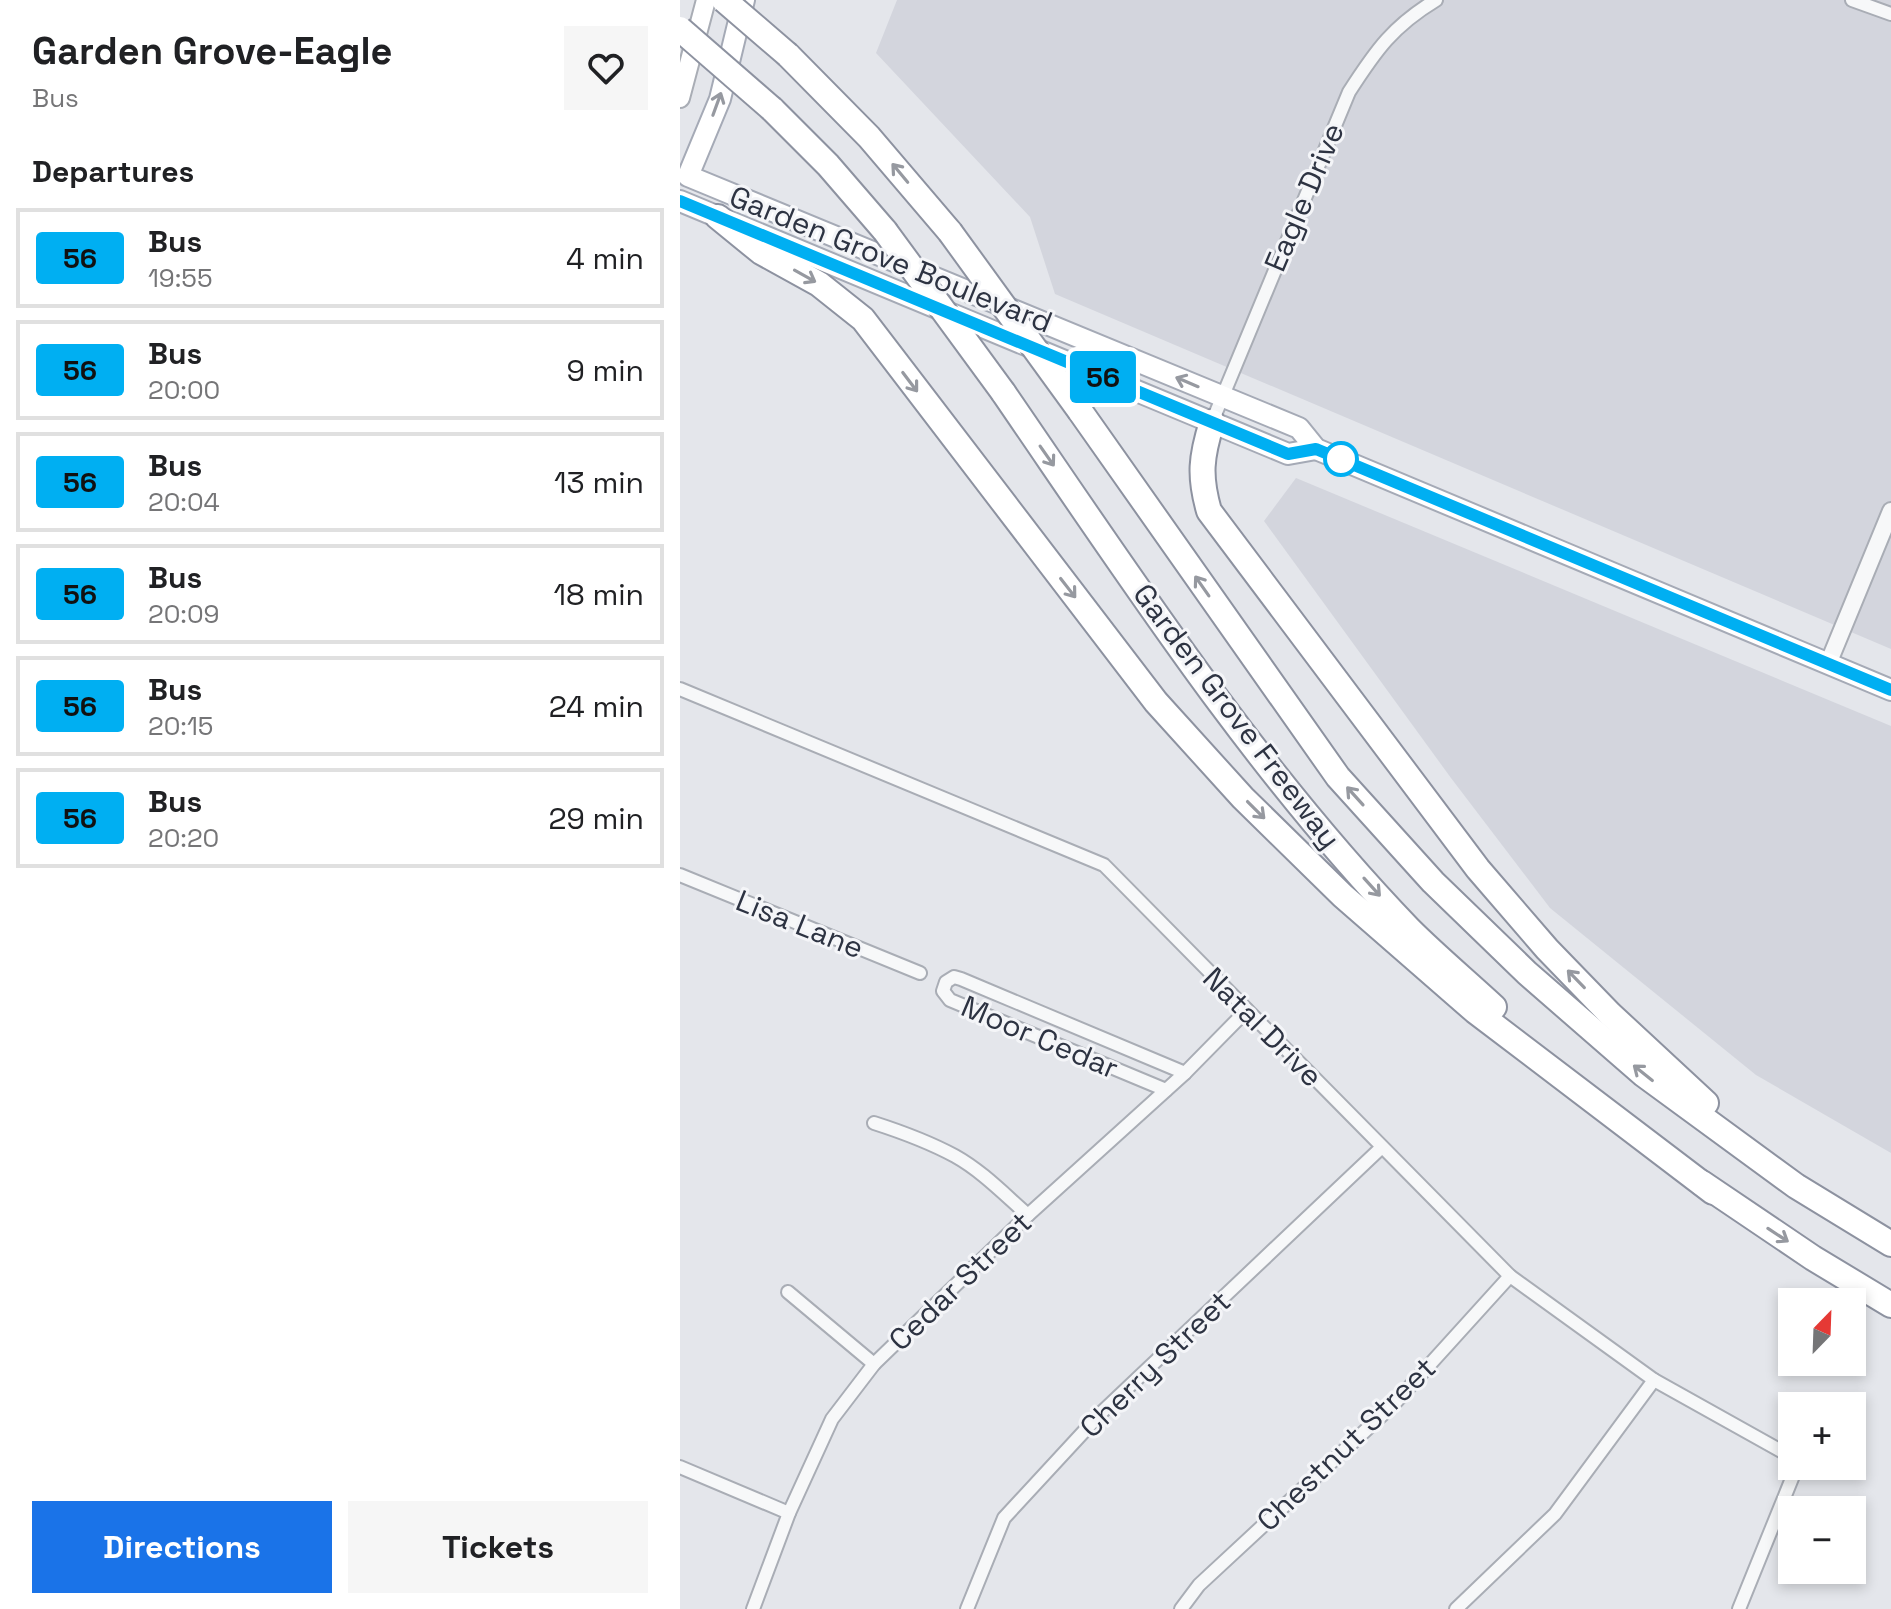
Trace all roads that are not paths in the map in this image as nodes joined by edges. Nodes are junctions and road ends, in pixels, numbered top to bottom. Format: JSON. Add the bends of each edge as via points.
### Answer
{"nodes":[{"id":1,"x":706,"y":0,"type":"edge"},
{"id":2,"x":724,"y":0,"type":"edge"},
{"id":3,"x":744,"y":0,"type":"edge"},
{"id":4,"x":1436,"y":0,"type":"edge"},
{"id":5,"x":1852,"y":0,"type":"edge"},
{"id":6,"x":1891,"y":14,"type":"edge"},
{"id":7,"x":680,"y":29,"type":"edge"},
{"id":8,"x":680,"y":98,"type":"edge"},
{"id":9,"x":684,"y":174,"type":"edge"},
{"id":10,"x":680,"y":199,"type":"edge"},
{"id":11,"x":718,"y":217,"type":"junction"},
{"id":12,"x":1221,"y":396,"type":"junction"},
{"id":13,"x":1212,"y":422,"type":"junction"},
{"id":14,"x":1316,"y":449,"type":"junction"},
{"id":15,"x":1891,"y":511,"type":"edge"},
{"id":16,"x":1828,"y":664,"type":"junction"},
{"id":17,"x":680,"y":689,"type":"edge"},
{"id":18,"x":1891,"y":690,"type":"edge"},
{"id":19,"x":680,"y":875,"type":"edge"},
{"id":20,"x":920,"y":973,"type":"dead end"},
{"id":21,"x":1247,"y":1010,"type":"junction"},
{"id":22,"x":1185,"y":1073,"type":"junction"},
{"id":23,"x":1166,"y":1090,"type":"junction"},
{"id":24,"x":874,"y":1123,"type":"dead end"},
{"id":25,"x":1382,"y":1147,"type":"junction"},
{"id":26,"x":1796,"y":1186,"type":"junction"},
{"id":27,"x":1713,"y":1192,"type":"junction"},
{"id":28,"x":1028,"y":1215,"type":"junction"},
{"id":29,"x":1891,"y":1244,"type":"edge"},
{"id":30,"x":1510,"y":1276,"type":"junction"},
{"id":31,"x":788,"y":1292,"type":"dead end"},
{"id":32,"x":1891,"y":1305,"type":"edge"},
{"id":33,"x":874,"y":1364,"type":"junction"},
{"id":34,"x":1654,"y":1380,"type":"junction"},
{"id":35,"x":1778,"y":1449,"type":"edge"},
{"id":36,"x":680,"y":1467,"type":"edge"},
{"id":37,"x":1791,"y":1480,"type":"edge"},
{"id":38,"x":789,"y":1513,"type":"junction"},
{"id":39,"x":753,"y":1609,"type":"edge"},
{"id":40,"x":967,"y":1609,"type":"edge"},
{"id":41,"x":1181,"y":1609,"type":"edge"},
{"id":42,"x":1456,"y":1609,"type":"edge"},
{"id":43,"x":1739,"y":1609,"type":"edge"}],
"edges":[{"from":1,"to":8,"type":"main road"},
{"from":26,"to":2,"type":"highway","name":"Garden Grove Freeway","one_way":true,"bridge":true,"via":[[1643,1074],[1527,973],[1433,882],[1338,777],[950,232],[869,137]]},
{"from":9,"to":3,"type":"main road","one_way":true,"via":[[720,99]]},
{"from":4,"to":12,"type":"street","name":"Eagle Drive","via":[[1411,15],[1378,47],[1349,92]]},
{"from":5,"to":6,"type":"street"},
{"from":7,"to":27,"type":"highway","name":"Garden Grove Freeway","one_way":true,"bridge":true,"via":[[772,109],[885,231],[1201,679],[1306,814],[1410,930]]},
{"from":9,"to":10,"type":"main road"},
{"from":12,"to":9,"type":"main road","name":"Garden Grove Boulevard","one_way":true},
{"from":10,"to":11,"type":"main road","name":"Garden Grove Boulevard"},
{"from":11,"to":13,"type":"main road","name":"Garden Grove Boulevard"},
{"from":11,"to":27,"type":"highway","one_way":true,"via":[[863,319],[1156,702],[1343,896],[1475,1011]]},
{"from":12,"to":13,"type":"street","name":"Eagle Drive"},
{"from":12,"to":14,"type":"main road","name":"Garden Grove Boulevard","via":[[1299,428]]},
{"from":13,"to":14,"type":"main road","name":"Garden Grove Boulevard","via":[[1288,454]]},
{"from":26,"to":13,"type":"highway","one_way":true,"via":[[1547,949],[1418,793],[1209,511],[1201,482]]},
{"from":14,"to":16,"type":"main road","name":"Garden Grove Boulevard"},
{"from":15,"to":16,"type":"street"},
{"from":16,"to":18,"type":"main road","name":"Garden Grove Boulevard"},
{"from":17,"to":21,"type":"street","name":"Natal Drive","via":[[1104,865]]},
{"from":19,"to":20,"type":"street","name":"Lisa Lane"},
{"from":21,"to":22,"type":"street","name":"Cedar Street"},
{"from":21,"to":25,"type":"street","name":"Natal Drive"},
{"from":22,"to":23,"type":"street","name":"Cedar Street"},
{"from":22,"to":23,"type":"street","name":"Moor Cedar","via":[[961,979],[946,982],[943,991],[950,1000]]},
{"from":23,"to":28,"type":"street","name":"Cedar Street"},
{"from":24,"to":28,"type":"street","via":[[957,1157]]},
{"from":25,"to":30,"type":"street","name":"Natal Drive"},
{"from":25,"to":40,"type":"street","name":"Cherry Street","via":[[1101,1413],[1004,1518]]},
{"from":26,"to":29,"type":"highway","name":"Garden Grove Freeway"},
{"from":27,"to":32,"type":"highway","name":"Garden Grove Freeway","one_way":true},
{"from":28,"to":33,"type":"street","name":"Cedar Street"},
{"from":30,"to":34,"type":"street","name":"Natal Drive"},
{"from":30,"to":41,"type":"street","name":"Chestnut Street","via":[[1394,1404],[1199,1585]]},
{"from":31,"to":33,"type":"street"},
{"from":33,"to":38,"type":"street","name":"Cedar Street","via":[[832,1419]]},
{"from":34,"to":35,"type":"street","name":"Natal Drive"},
{"from":34,"to":42,"type":"street","via":[[1555,1514]]},
{"from":36,"to":38,"type":"street"},
{"from":37,"to":43,"type":"street"},
{"from":38,"to":39,"type":"street","name":"Cedar Street"}]}
